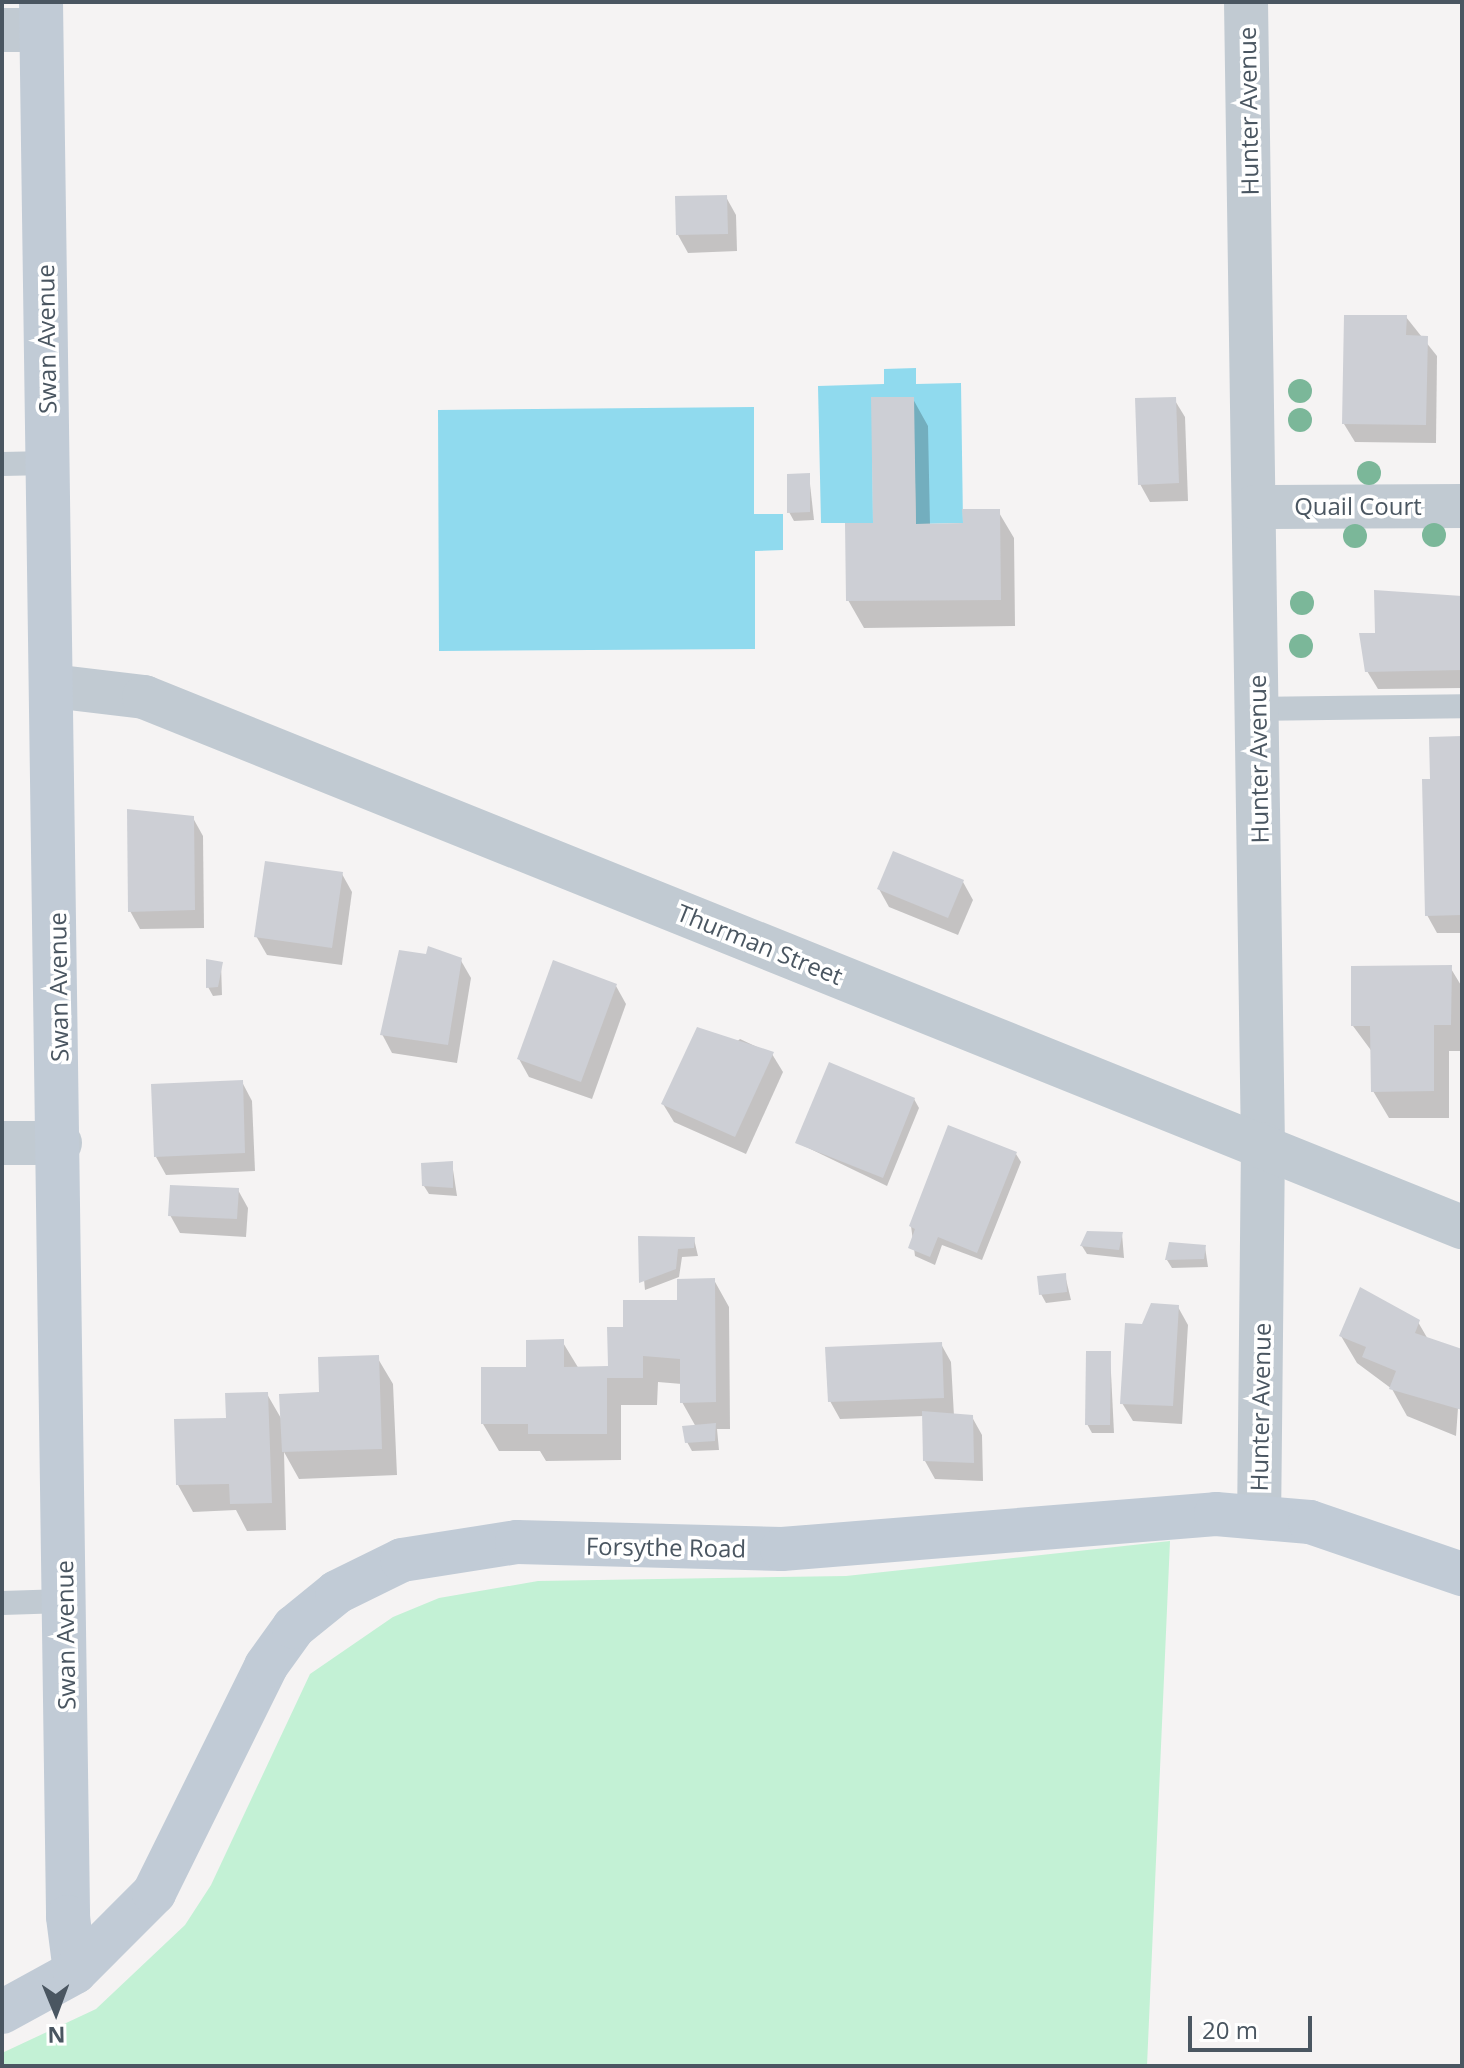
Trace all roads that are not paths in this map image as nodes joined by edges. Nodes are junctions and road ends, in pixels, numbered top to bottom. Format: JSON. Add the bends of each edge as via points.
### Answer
{"nodes":[{"id":1,"x":1246,"y":2,"type":"edge"},
{"id":2,"x":28,"y":21,"type":"edge"},
{"id":3,"x":48,"y":463,"type":"junction"},
{"id":4,"x":2,"y":464,"type":"edge"},
{"id":5,"x":1462,"y":506,"type":"edge"},
{"id":6,"x":1254,"y":507,"type":"junction"},
{"id":7,"x":52,"y":686,"type":"junction"},
{"id":8,"x":1462,"y":706,"type":"edge"},
{"id":9,"x":1257,"y":709,"type":"junction"},
{"id":10,"x":2,"y":1143,"type":"edge"},
{"id":11,"x":60,"y":1143,"type":"junction"},
{"id":12,"x":1263,"y":1144,"type":"junction"},
{"id":13,"x":1462,"y":1227,"type":"edge"},
{"id":14,"x":1259,"y":1516,"type":"junction"},
{"id":15,"x":1462,"y":1574,"type":"edge"},
{"id":16,"x":65,"y":1601,"type":"junction"},
{"id":17,"x":2,"y":1603,"type":"edge"},
{"id":18,"x":75,"y":1972,"type":"junction"},
{"id":19,"x":2,"y":2012,"type":"edge"}],
"edges":[{"from":1,"to":6,"type":"street","name":"Hunter Avenue"},
{"from":2,"to":3,"type":"street","name":"Swan Avenue"},
{"from":3,"to":4,"type":"lane"},
{"from":3,"to":7,"type":"street","name":"Swan Avenue"},
{"from":5,"to":6,"type":"street","name":"Quail Court"},
{"from":6,"to":9,"type":"street","name":"Hunter Avenue"},
{"from":7,"to":11,"type":"street","name":"Swan Avenue"},
{"from":7,"to":12,"type":"street","name":"Thurman Street","via":[[144,697]]},
{"from":8,"to":9,"type":"lane"},
{"from":9,"to":12,"type":"street","name":"Hunter Avenue"},
{"from":10,"to":11,"type":"street"},
{"from":11,"to":16,"type":"street","name":"Swan Avenue"},
{"from":12,"to":13,"type":"street","name":"Thurman Street"},
{"from":12,"to":14,"type":"street","name":"Hunter Avenue"},
{"from":14,"to":15,"type":"street","name":"Forsythe Road","via":[[1363,1537]]},
{"from":14,"to":18,"type":"street","name":"Forsythe Road","via":[[1152,1516],[782,1549],[517,1542],[402,1560],[337,1592],[278,1647],[154,1893]]},
{"from":16,"to":17,"type":"lane"},
{"from":16,"to":18,"type":"street","name":"Swan Avenue"},
{"from":18,"to":19,"type":"street","name":"Forsythe Road"}]}
